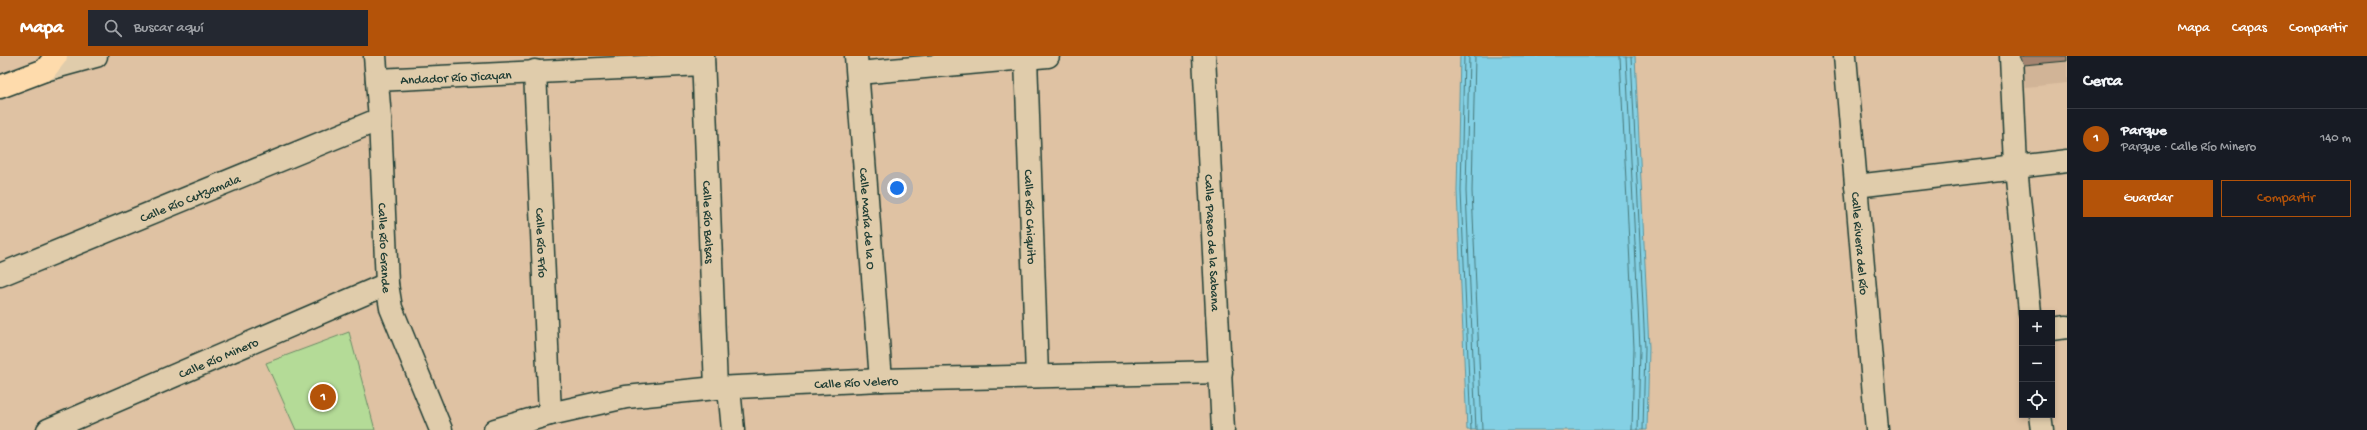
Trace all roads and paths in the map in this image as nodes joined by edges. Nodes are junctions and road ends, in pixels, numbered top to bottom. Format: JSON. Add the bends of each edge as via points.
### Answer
{"nodes":[{"id":1,"x":96,"y":56,"type":"edge"},
{"id":2,"x":375,"y":56,"type":"edge"},
{"id":3,"x":1048,"y":56,"type":"edge"},
{"id":4,"x":1204,"y":56,"type":"edge"},
{"id":5,"x":1845,"y":56,"type":"edge"},
{"id":6,"x":2011,"y":56,"type":"edge"},
{"id":7,"x":1026,"y":58,"type":"junction"},
{"id":8,"x":703,"y":60,"type":"edge"},
{"id":9,"x":50,"y":63,"type":"edge"},
{"id":10,"x":857,"y":64,"type":"edge"},
{"id":11,"x":535,"y":71,"type":"junction"},
{"id":12,"x":377,"y":80,"type":"junction"},
{"id":13,"x":0,"y":87,"type":"edge"},
{"id":14,"x":380,"y":119,"type":"junction"},
{"id":15,"x":2067,"y":161,"type":"edge"},
{"id":16,"x":2016,"y":166,"type":"junction"},
{"id":17,"x":1856,"y":186,"type":"junction"},
{"id":18,"x":0,"y":275,"type":"edge"},
{"id":19,"x":387,"y":284,"type":"junction"},
{"id":20,"x":2030,"y":310,"type":"edge"},
{"id":21,"x":2067,"y":327,"type":"edge"},
{"id":22,"x":2055,"y":329,"type":"edge"},
{"id":23,"x":1222,"y":372,"type":"junction"},
{"id":24,"x":1037,"y":376,"type":"junction"},
{"id":25,"x":881,"y":380,"type":"junction"},
{"id":26,"x":723,"y":388,"type":"junction"},
{"id":27,"x":550,"y":414,"type":"junction"},
{"id":28,"x":2040,"y":418,"type":"edge"},
{"id":29,"x":48,"y":430,"type":"edge"},
{"id":30,"x":441,"y":430,"type":"edge"},
{"id":31,"x":495,"y":430,"type":"edge"},
{"id":32,"x":733,"y":430,"type":"edge"},
{"id":33,"x":1223,"y":430,"type":"edge"},
{"id":34,"x":1876,"y":430,"type":"edge"},
{"id":35,"x":2042,"y":430,"type":"edge"}],
"edges":[{"from":1,"to":9,"type":"street"},
{"from":2,"to":12,"type":"street","name":"Calle Río Grande"},
{"from":3,"to":7,"type":"street"},
{"from":4,"to":23,"type":"street","name":"Calle Paseo de la Sabana"},
{"from":5,"to":17,"type":"street","name":"Calle Rivera del Río"},
{"from":6,"to":16,"type":"street"},
{"from":7,"to":10,"type":"street"},
{"from":7,"to":24,"type":"street","name":"Calle Río Chiquito"},
{"from":8,"to":11,"type":"street","name":"Andador Río Jicayan"},
{"from":8,"to":26,"type":"street","name":"Calle Río Balsas"},
{"from":9,"to":13,"type":"main road"},
{"from":10,"to":25,"type":"street","name":"Calle María de la O"},
{"from":11,"to":12,"type":"street","name":"Andador Río Jicayan"},
{"from":11,"to":27,"type":"street","name":"Calle Río Frío"},
{"from":12,"to":14,"type":"street","name":"Calle Río Grande"},
{"from":14,"to":18,"type":"street","name":"Calle Río Cutzamala"},
{"from":14,"to":19,"type":"street","name":"Calle Río Grande"},
{"from":15,"to":16,"type":"street"},
{"from":16,"to":17,"type":"street"},
{"from":16,"to":20,"type":"street"},
{"from":17,"to":34,"type":"street","name":"Calle Rivera del Río"},
{"from":19,"to":29,"type":"street","name":"Calle Río Minero"},
{"from":19,"to":30,"type":"street","name":"Calle Río Grande","via":[[391,308]]},
{"from":21,"to":22,"type":"street"},
{"from":23,"to":24,"type":"street","name":"Calle Río Velero"},
{"from":23,"to":33,"type":"street","name":"Calle Paseo de la Sabana"},
{"from":24,"to":25,"type":"street","name":"Calle Río Velero"},
{"from":25,"to":26,"type":"street","name":"Calle Río Velero"},
{"from":26,"to":27,"type":"street","name":"Calle Río Velero","via":[[626,397]]},
{"from":26,"to":32,"type":"street","name":"Calle Río Balsas"},
{"from":27,"to":31,"type":"street","name":"Calle Río Velero"},
{"from":28,"to":35,"type":"street"}]}
